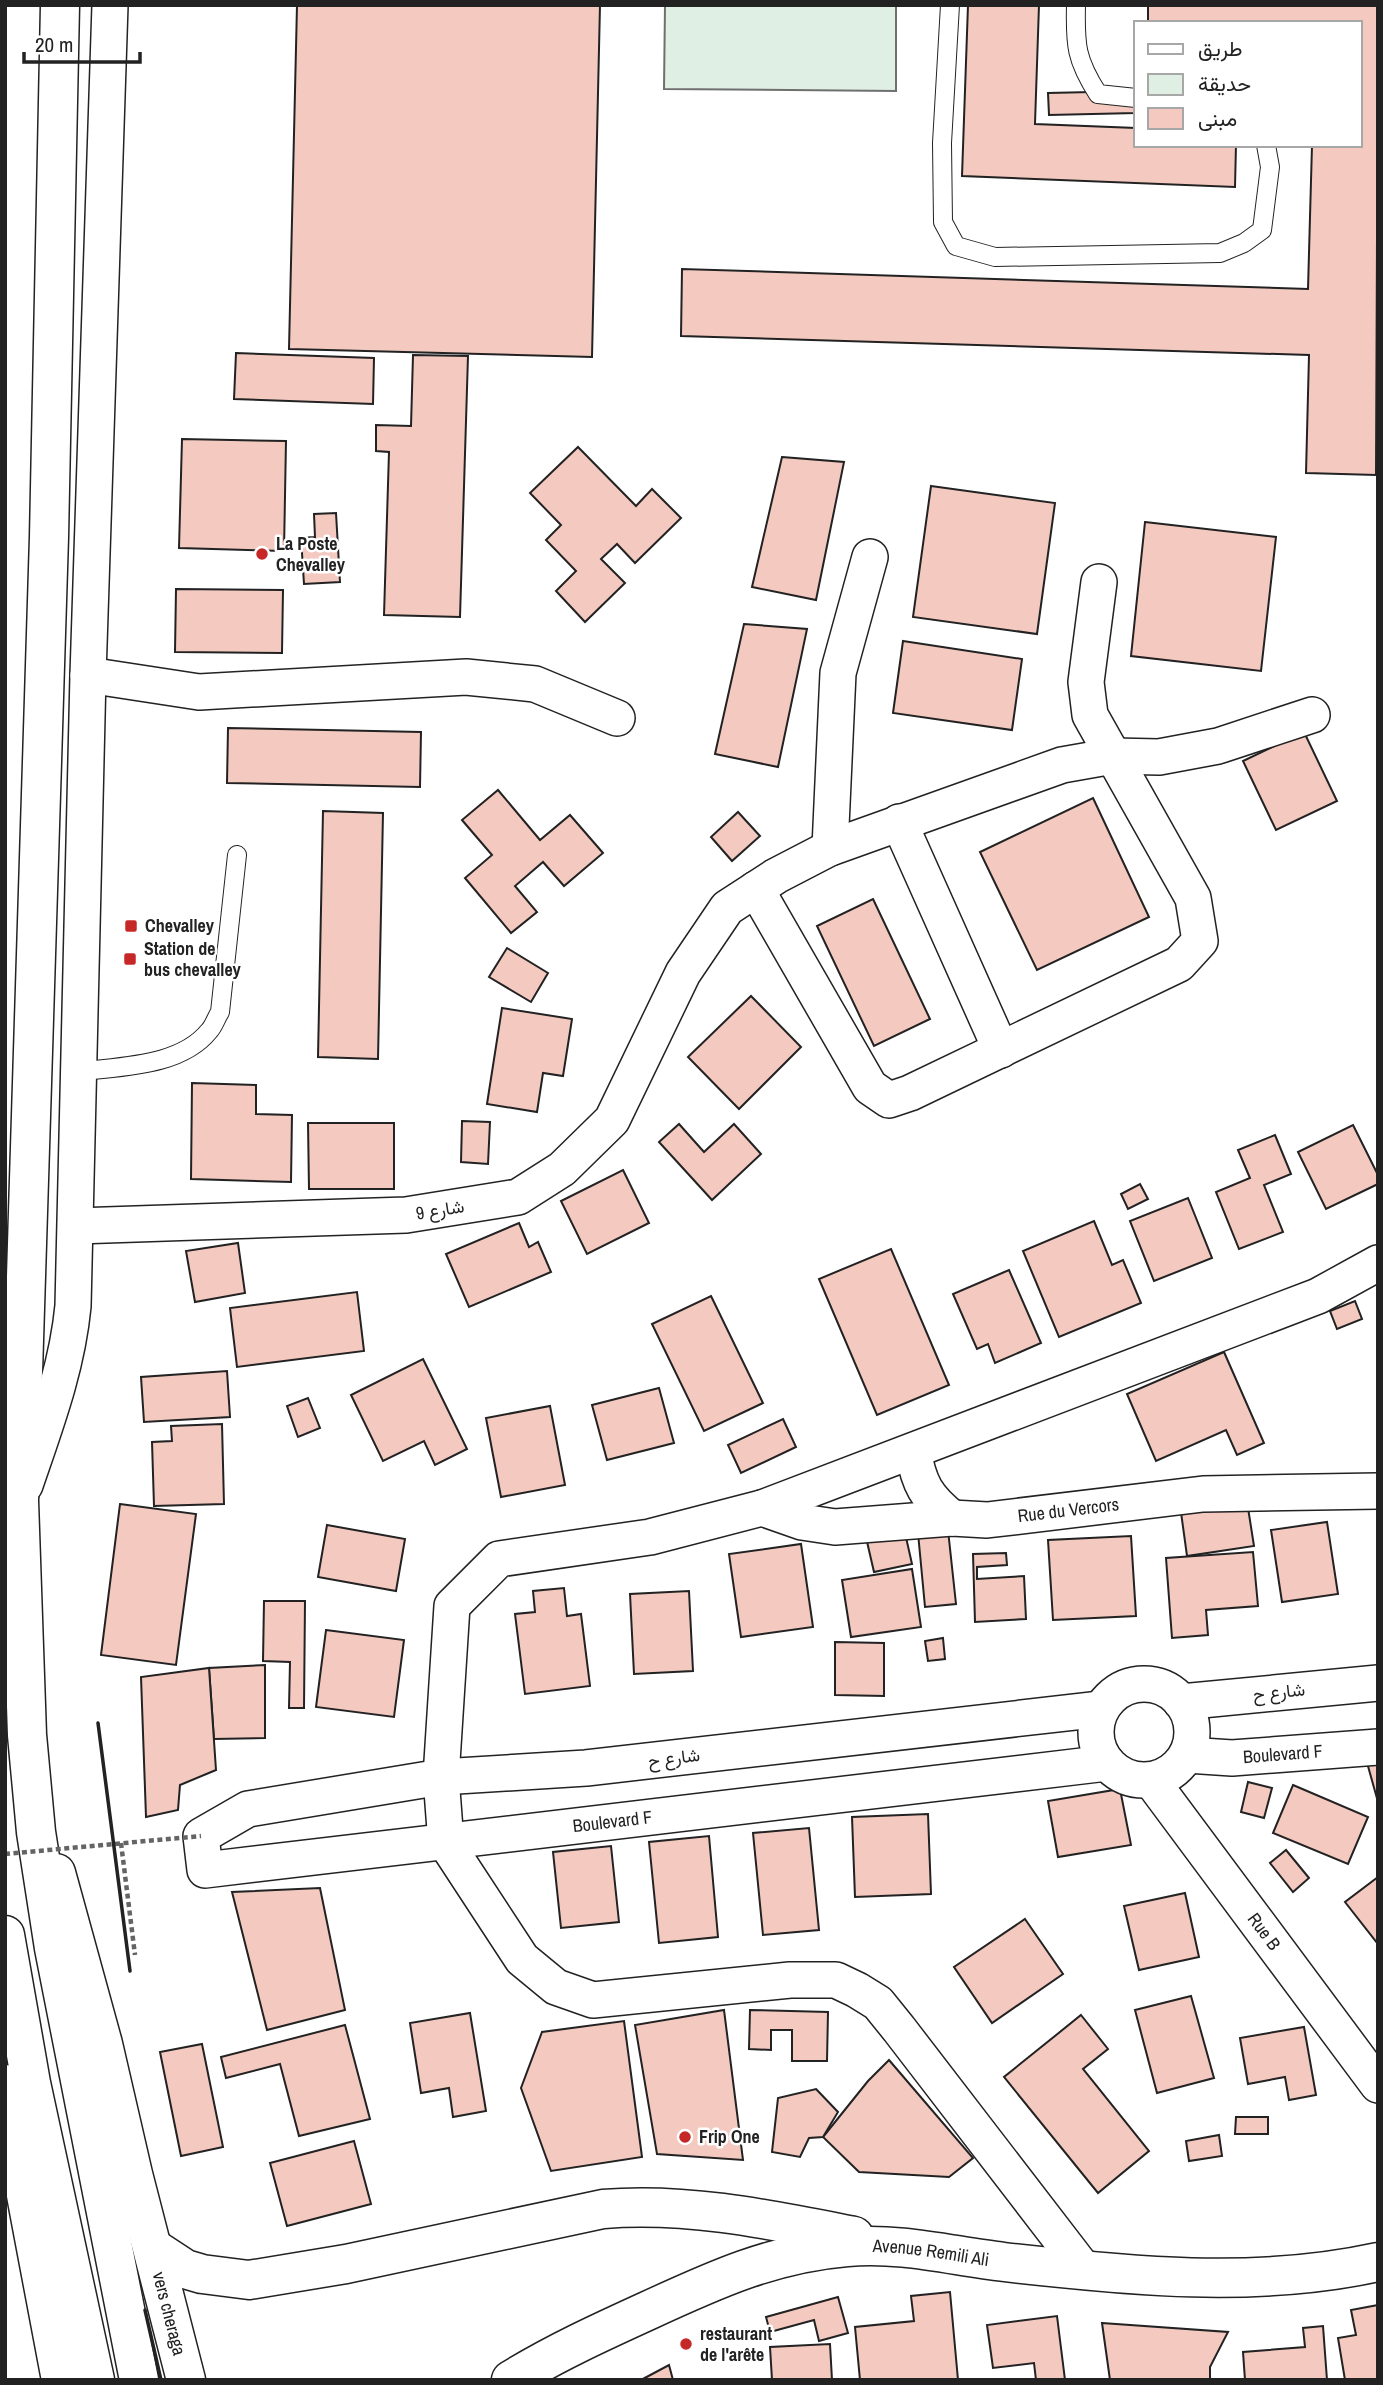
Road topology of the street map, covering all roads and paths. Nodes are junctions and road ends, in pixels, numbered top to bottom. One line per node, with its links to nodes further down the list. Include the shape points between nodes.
1 (60, 5): 23 (main road)
2 (110, 5): 9 (street)
3 (950, 5): 6 (lane, via 942,143 943,222 956,246 996,257 1220,253 1262,230 1270,167)
4 (1076, 5): 5 (lane, via 1075,41 1083,70 1098,94)
5 (1134, 98)
6 (1265, 147)
7 (870, 557): 14 (street, via 838,673)
8 (1099, 582): 12 (street, via 1086,682 1090,715)
9 (88, 676): 11 (street, via 199,692 466,677 535,684); 18 (street)
10 (1312, 715): 12 (street, شارع 9, via 1218,746 1159,757)
11 (617, 719)
12 (1114, 756): 13 (street, شارع 9, via 1062,765); 17 (street, via 1193,898 1200,941 1179,964)
13 (899, 822): 14 (street, شارع 9); 17 (street)
14 (830, 848): 16 (street, شارع 9)
15 (237, 855): 18 (lane, via 220,1012 209,1031 187,1050 156,1060)
16 (756, 889): 17 (street, via 870,1087 889,1100); 19 (street, شارع 9, via 727,908 682,973 612,1120 562,1169 518,1197 406,1215)
17 (1001, 1050)
18 (79, 1072): 19 (street)
19 (76, 1226): 23 (street, via 70,1340)
20 (1378, 1263): 21 (street, via 1318,1296)
21 (913, 1451): 24 (street); 25 (street, via 922,1489)
22 (1378, 1491): 25 (street, Rue du Vercors, via 1203,1494 987,1520)
23 (19, 1501): 31 (main road)
24 (762, 1508): 25 (street, Rue du Vercors, via 835,1527); 33 (street, via 650,1537 499,1559 452,1606)
25 (952, 1518)
26 (1378, 1683): 27 (street, شارع ح)
27 (1181, 1702): 28 (street, via 1162,1688 1140,1684 1117,1691); 30 (street, via 1192,1723)
28 (1101, 1709): 32 (street, via 1097,1741); 33 (street, شارع ح, via 586,1768)
29 (1378, 1746): 30 (street, Boulevard F, via 1232,1758)
30 (1187, 1755): 34 (street, via 1165,1776)
31 (30, 1762): 44 (main road, vers cheraga); 50 (main road, via 54,1948)
32 (1107, 1763): 34 (street, via 1135,1779); 37 (street, Boulevard F)
33 (441, 1777): 35 (street, شارع ح, via 248,1809); 37 (street)
34 (1151, 1780): 42 (street, Rue B)
35 (201, 1836): 36 (path, bridge); 37 (street, Boulevard F, via 205,1870)
36 (121, 1843): 38 (path, bridge); 40 (path)
37 (446, 1843): 46 (street, via 522,1959 556,1987 593,2000 790,1980 836,1980 878,2003)
38 (5, 1854)
39 (5, 1935): 49 (main road)
40 (135, 1955)
41 (5, 2084): 48 (main road)
42 (1378, 2085)
43 (907, 2247): 44 (main road, via 747,2217 639,2206 603,2209 249,2280 185,2269); 46 (main road, Avenue Remili Ali); 47 (main road, Avenue Remili Ali, via 846,2247 769,2260)
44 (153, 2248): 51 (main road, vers cheraga)
45 (1378, 2262): 46 (main road, Avenue Remili Ali, via 1278,2277)
46 (1084, 2271)
47 (628, 2319): 52 (main road, Avenue Remili Ali); 53 (main road)
48 (61, 2380)
49 (95, 2380)
50 (139, 2380)
51 (186, 2380)
52 (511, 2380)
53 (555, 2380)

